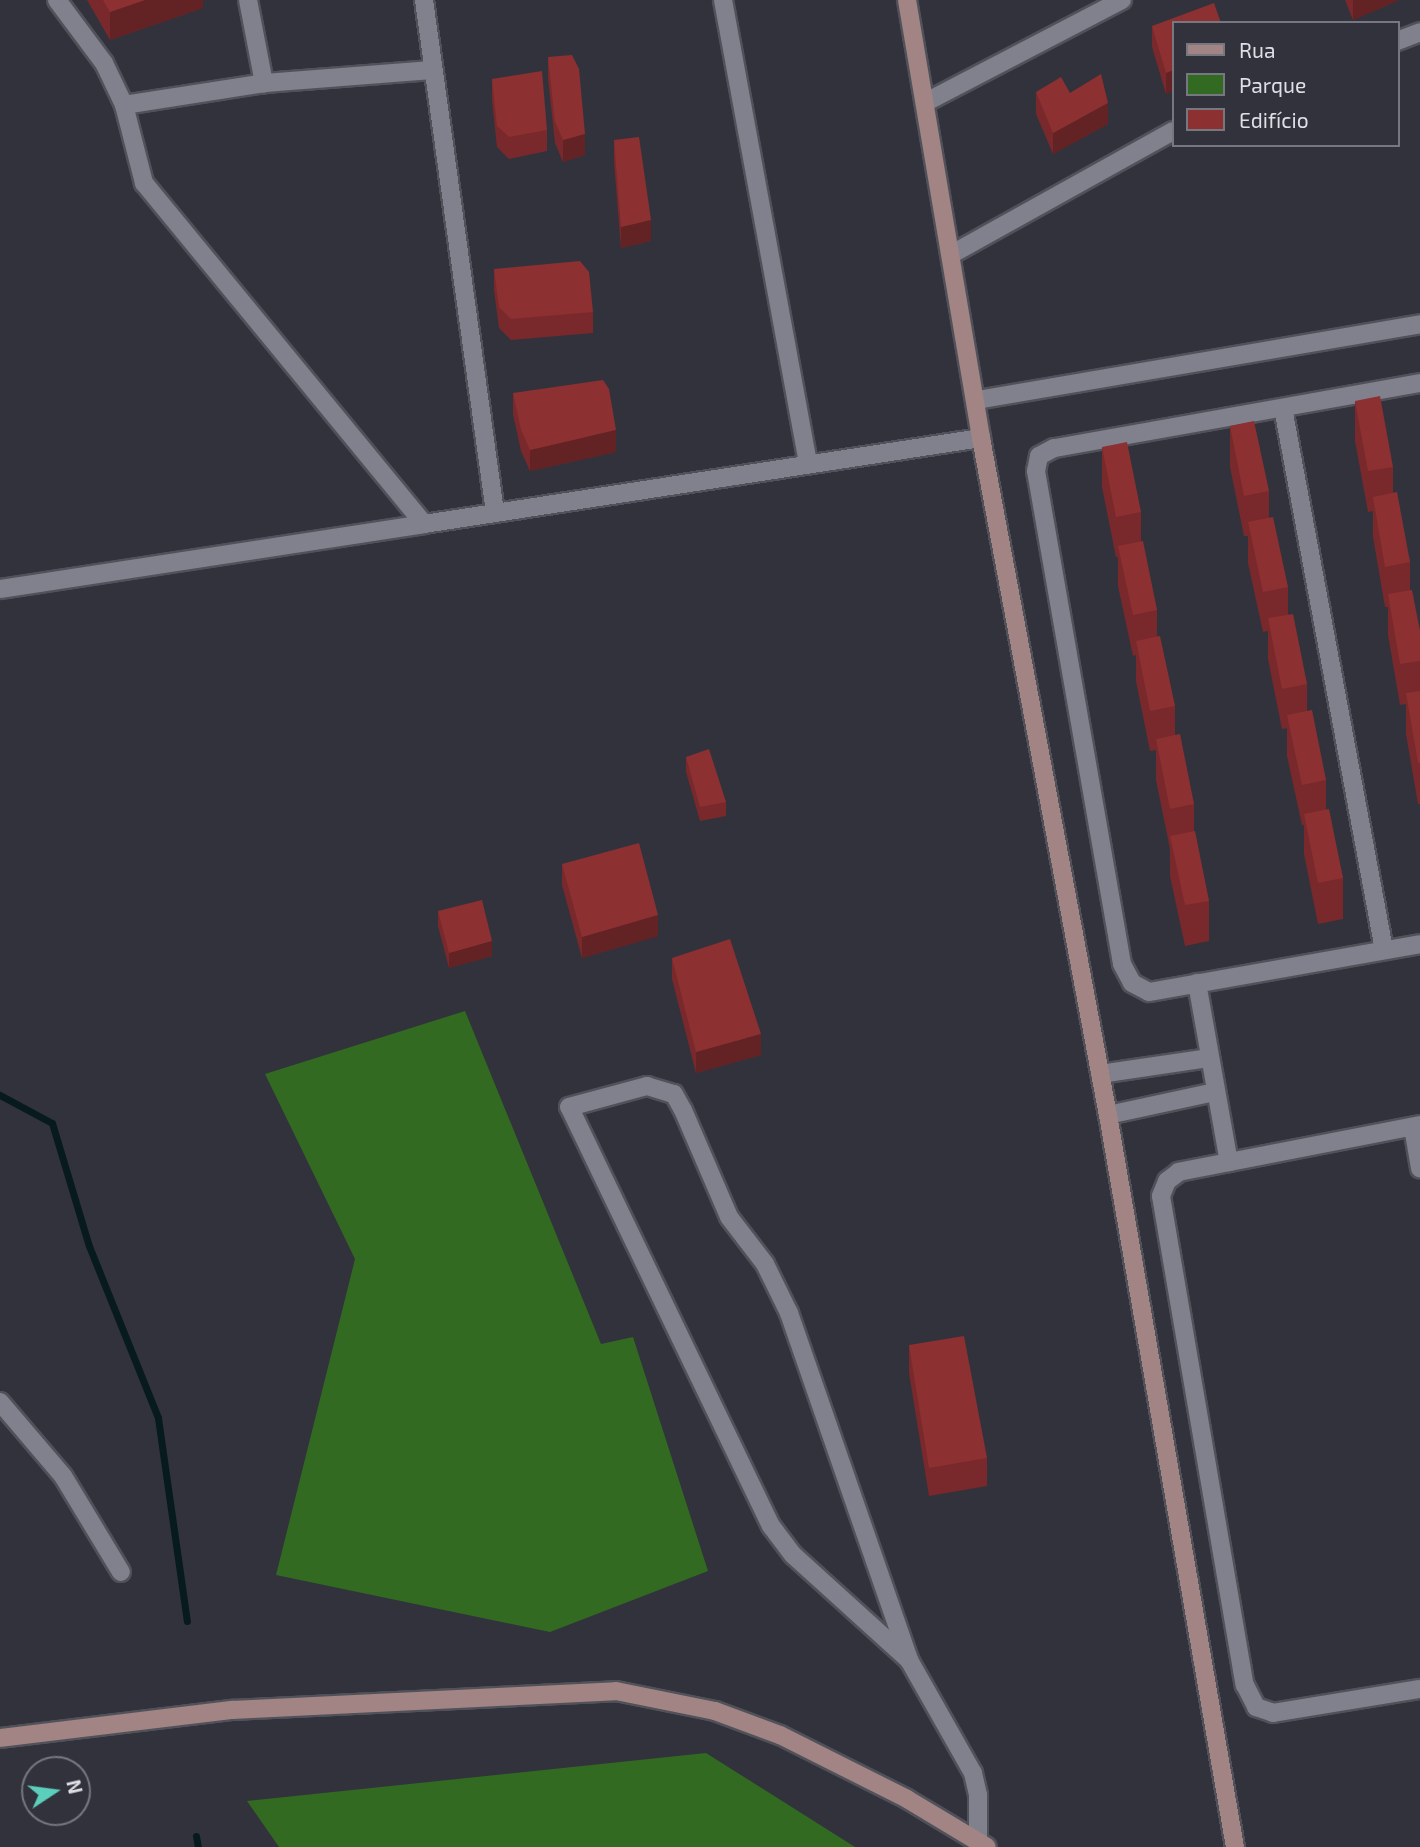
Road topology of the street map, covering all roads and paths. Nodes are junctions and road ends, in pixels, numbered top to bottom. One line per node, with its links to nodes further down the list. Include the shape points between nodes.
1 (57, 0): 12 (street, via 92,41)
2 (248, 0): 10 (street)
3 (424, 0): 9 (street)
4 (723, 0): 20 (street)
5 (907, 0): 11 (street)
6 (1122, 0): 11 (street)
7 (1420, 32): 8 (street)
8 (1399, 40)
9 (433, 70): 10 (street); 21 (street)
10 (264, 83): 12 (street)
11 (926, 102): 14 (street)
12 (124, 105): 22 (street, via 144,183)
13 (1172, 132): 14 (street)
14 (952, 254): 17 (street)
15 (1420, 324): 17 (street)
16 (1420, 383): 18 (street)
17 (977, 400): 19 (street)
18 (1283, 408): 25 (street); 26 (street, via 1054,448 1039,456 1036,471 1122,964 1132,983 1149,992)
19 (981, 438): 20 (street); 28 (street)
20 (808, 464): 21 (street)
21 (495, 512): 22 (street)
22 (424, 524): 23 (street)
23 (0, 589)
24 (1420, 944): 25 (street)
25 (1384, 950): 26 (street)
26 (1197, 983): 27 (street)
27 (1208, 1058): 28 (street); 29 (street)
28 (1100, 1074): 30 (street)
29 (1214, 1092): 30 (street); 32 (street)
30 (1108, 1115): 40 (street)
31 (1416, 1126): 32 (street); 33 (street)
32 (1229, 1162): 37 (street, via 1179,1172 1167,1181 1161,1196 1245,1685 1256,1707 1273,1713)
33 (1420, 1168)
34 (0, 1402): 35 (street, via 63,1476)
35 (121, 1572)
36 (909, 1660): 36 (street, via 789,1313 765,1264 729,1217 674,1094 647,1086 569,1107 771,1526 793,1555); 39 (street, via 973,1773)
37 (1420, 1689)
38 (0, 1738): 39 (street, via 232,1710 616,1691 715,1711 780,1735 871,1780)
39 (982, 1844)
40 (1235, 1847)

